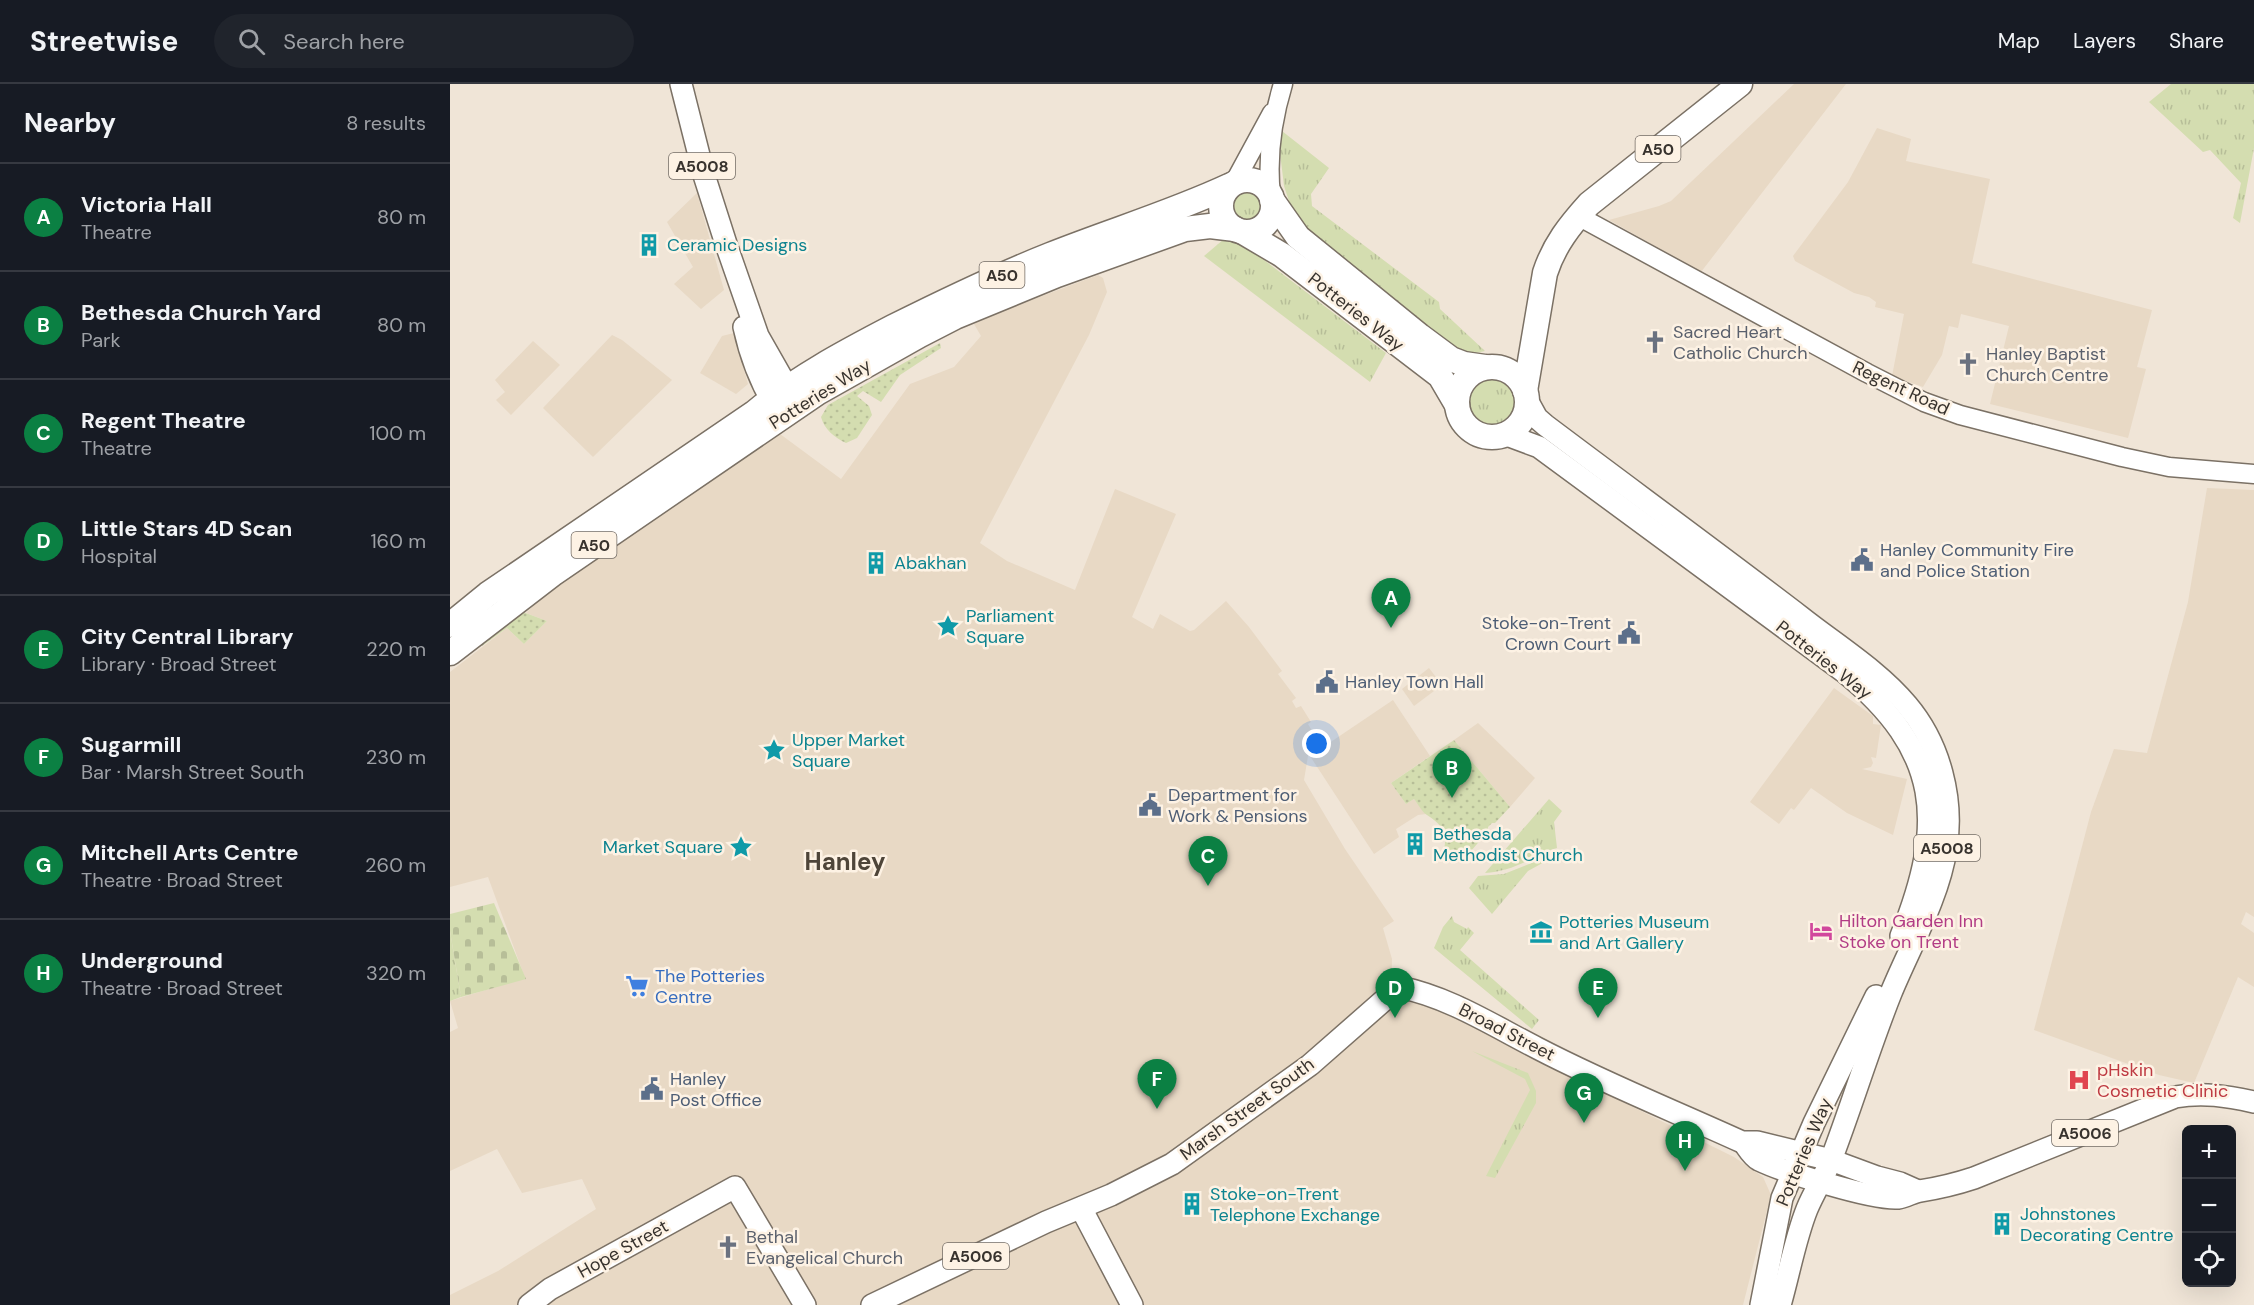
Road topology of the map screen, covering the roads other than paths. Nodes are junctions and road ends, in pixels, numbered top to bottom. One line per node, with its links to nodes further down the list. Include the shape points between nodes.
1 (681, 84): 12 (main road, A5008, via 727,247 749,350)
2 (1283, 84): 4 (street)
3 (1740, 84): 7 (highway, A50)
4 (1275, 108): 5 (street); 6 (street, via 1269,175)
5 (1232, 185): 6 (highway, via 1246,179 1257,181); 8 (highway, via 1223,194 1221,210 1228,224); 12 (highway, Potteries Way / A50, via 978,285 861,344)
6 (1272, 198): 8 (highway, via 1273,209 1262,227); 10 (highway, Potteries Way, via 1298,237 1420,336 1451,359)
7 (1578, 216): 9 (highway, A50, via 1550,258); 15 (street, Regent Road, via 1924,402 2122,457 2169,467)
8 (1239, 230): 12 (highway, Potteries Way / A50, via 1210,226 1185,229 1057,274 955,317 822,390); 13 (highway, Potteries Way / A50, via 1282,255 1440,376)
9 (1536, 323): 10 (highway, A50, via 1521,345); 11 (highway, A50)
10 (1488, 367): 11 (highway, via 1510,373 1519,380); 13 (highway, via 1464,380)
11 (1525, 394): 14 (highway, via 1523,417); 22 (main road, Potteries Way / A5008, via 1545,425 1887,683 1924,728 1937,757 1948,804 1943,867 1880,1021)
12 (785, 403): 16 (highway, Potteries Way / A50, via 754,413 522,570); 17 (highway, Potteries Way / A50)
13 (1457, 405): 14 (highway, via 1463,422 1475,433 1489,437)
14 (1504, 435): 21 (main road, Potteries Way / A5008, via 1539,447 1844,671 1887,712 1915,753 1924,779 1929,822 1920,878 1881,985)
15 (2254, 474)
16 (450, 625)
17 (450, 653)
18 (1399, 987): 20 (main road, Broad Street / A5006, via 1422,991 1458,1007 1611,1084); 26 (main road, Marsh Street South / A5006, via 1310,1065 1184,1155)
19 (2254, 1102): 25 (main road, Broad Street / A5006, via 2211,1094 2175,1097 1974,1178)
20 (1744, 1143): 21 (main road, Broad Street / A5006); 23 (main road, Broad Street / A5006, via 1759,1160)
21 (1802, 1152): 22 (main road, Broad Street / A5006); 23 (main road, Potteries Way / A5008)
22 (1831, 1160): 24 (main road, A5008); 25 (main road, Broad Street / A5006)
23 (1794, 1173): 24 (main road, Broad Street / A5006); 31 (main road, Potteries Way / A5008, via 1780,1208)
24 (1821, 1182): 25 (main road, Broad Street / A5006, via 1886,1197 1898,1198); 32 (main road, Potteries Way / A5008, via 1806,1211)
25 (1918, 1191)
26 (1081, 1208): 29 (main road, A5006); 30 (main road)
27 (801, 1301): 28 (main road, Hope Street, via 735,1187 550,1289)
28 (529, 1305)
29 (872, 1305)
30 (1132, 1305)
31 (1761, 1305)
32 (1780, 1305)

